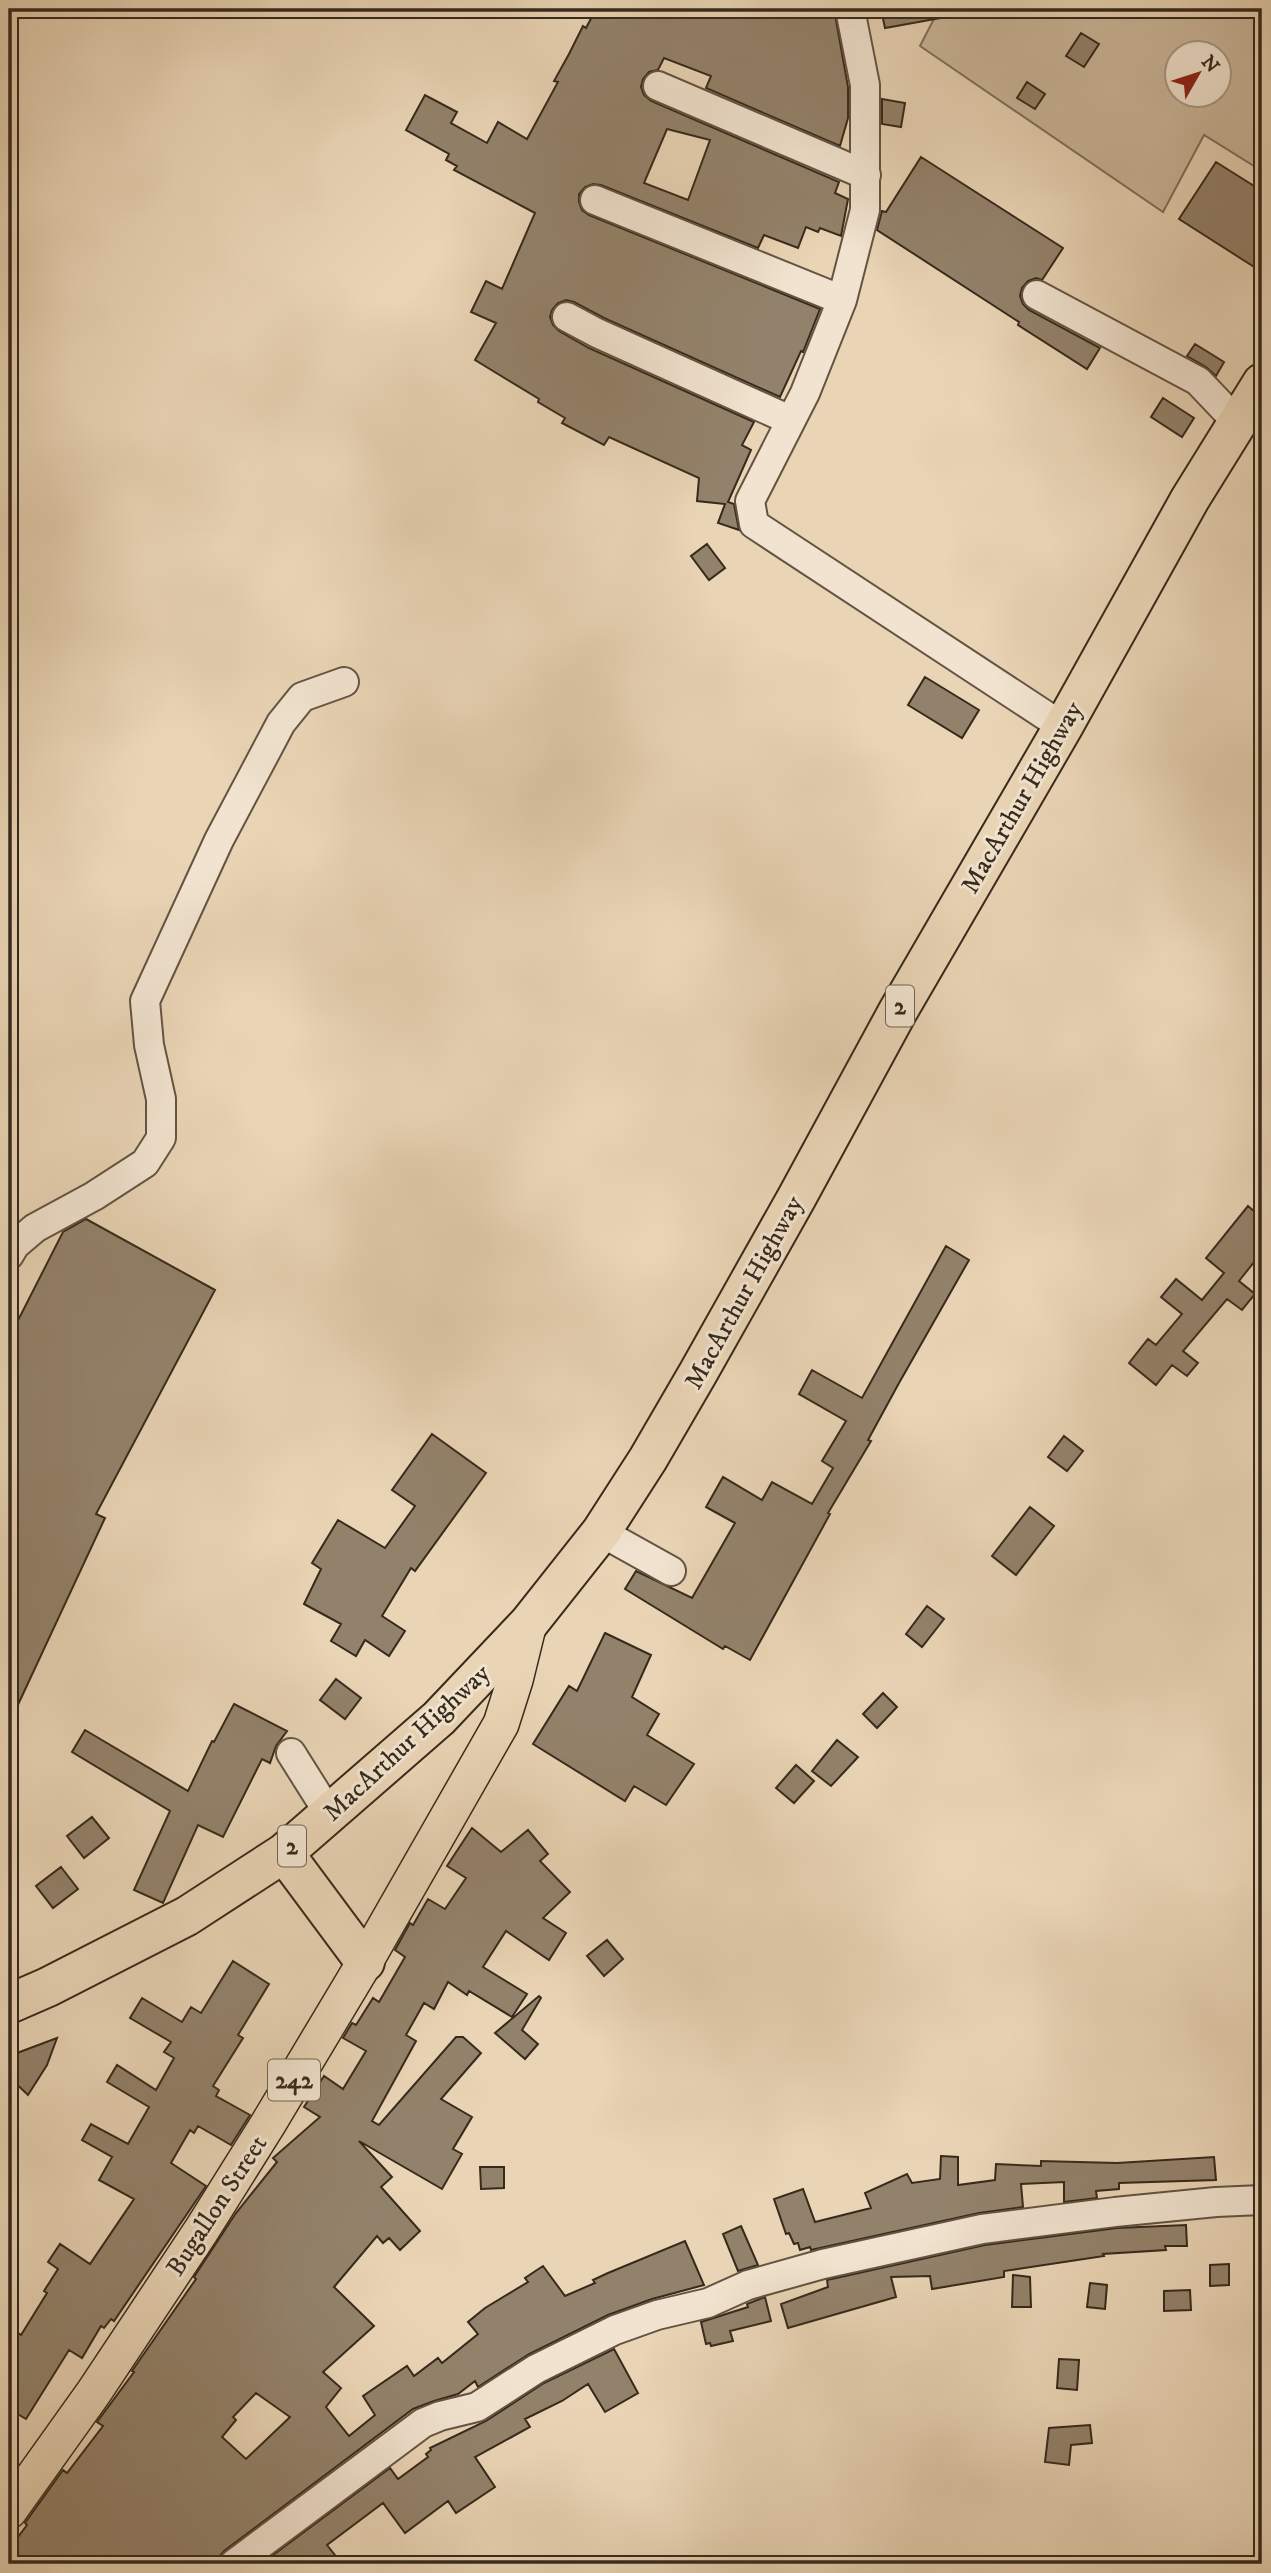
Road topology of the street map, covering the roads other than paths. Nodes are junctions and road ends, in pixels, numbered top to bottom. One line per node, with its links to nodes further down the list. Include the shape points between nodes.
1 (850, 9): 3 (street, via 865,85)
2 (658, 86): 3 (street)
3 (866, 175): 6 (street, via 865,210)
4 (595, 200): 6 (street)
5 (1037, 295): 10 (street, via 1198,381)
6 (842, 300): 9 (street)
7 (567, 317): 9 (street)
8 (1262, 383): 10 (highway, MacArthur Highway / 2)
9 (790, 420): 12 (street, via 750,501 754,524)
10 (1237, 422): 12 (highway, MacArthur Highway / 2)
11 (344, 682): 13 (street, via 302,697 281,723 219,840 145,1001 161,1099 161,1138 145,1163 35,1228)
12 (1063, 727): 14 (highway, MacArthur Highway / 2, via 898,1011 698,1373)
13 (9, 1255)
14 (601, 1532): 15 (street); 16 (highway, MacArthur Highway / 2)
15 (671, 1571)
16 (529, 1623): 18 (highway, MacArthur Highway / 2, via 439,1718); 20 (main road, Bugallon Street / 242, via 501,1724)
17 (291, 1753): 18 (street)
18 (330, 1815): 19 (highway, MacArthur Highway / 2)
19 (284, 1853): 20 (highway); 21 (highway, MacArthur Highway / 2, via 187,1916)
20 (365, 1962): 23 (main road, Bugallon Street / 242, via 213,2212)
21 (9, 2004)
22 (1262, 2200): 24 (street, via 982,2229 823,2264 748,2285 708,2303 657,2315 536,2369 477,2407 423,2423)
23 (9, 2511)
24 (234, 2564)

